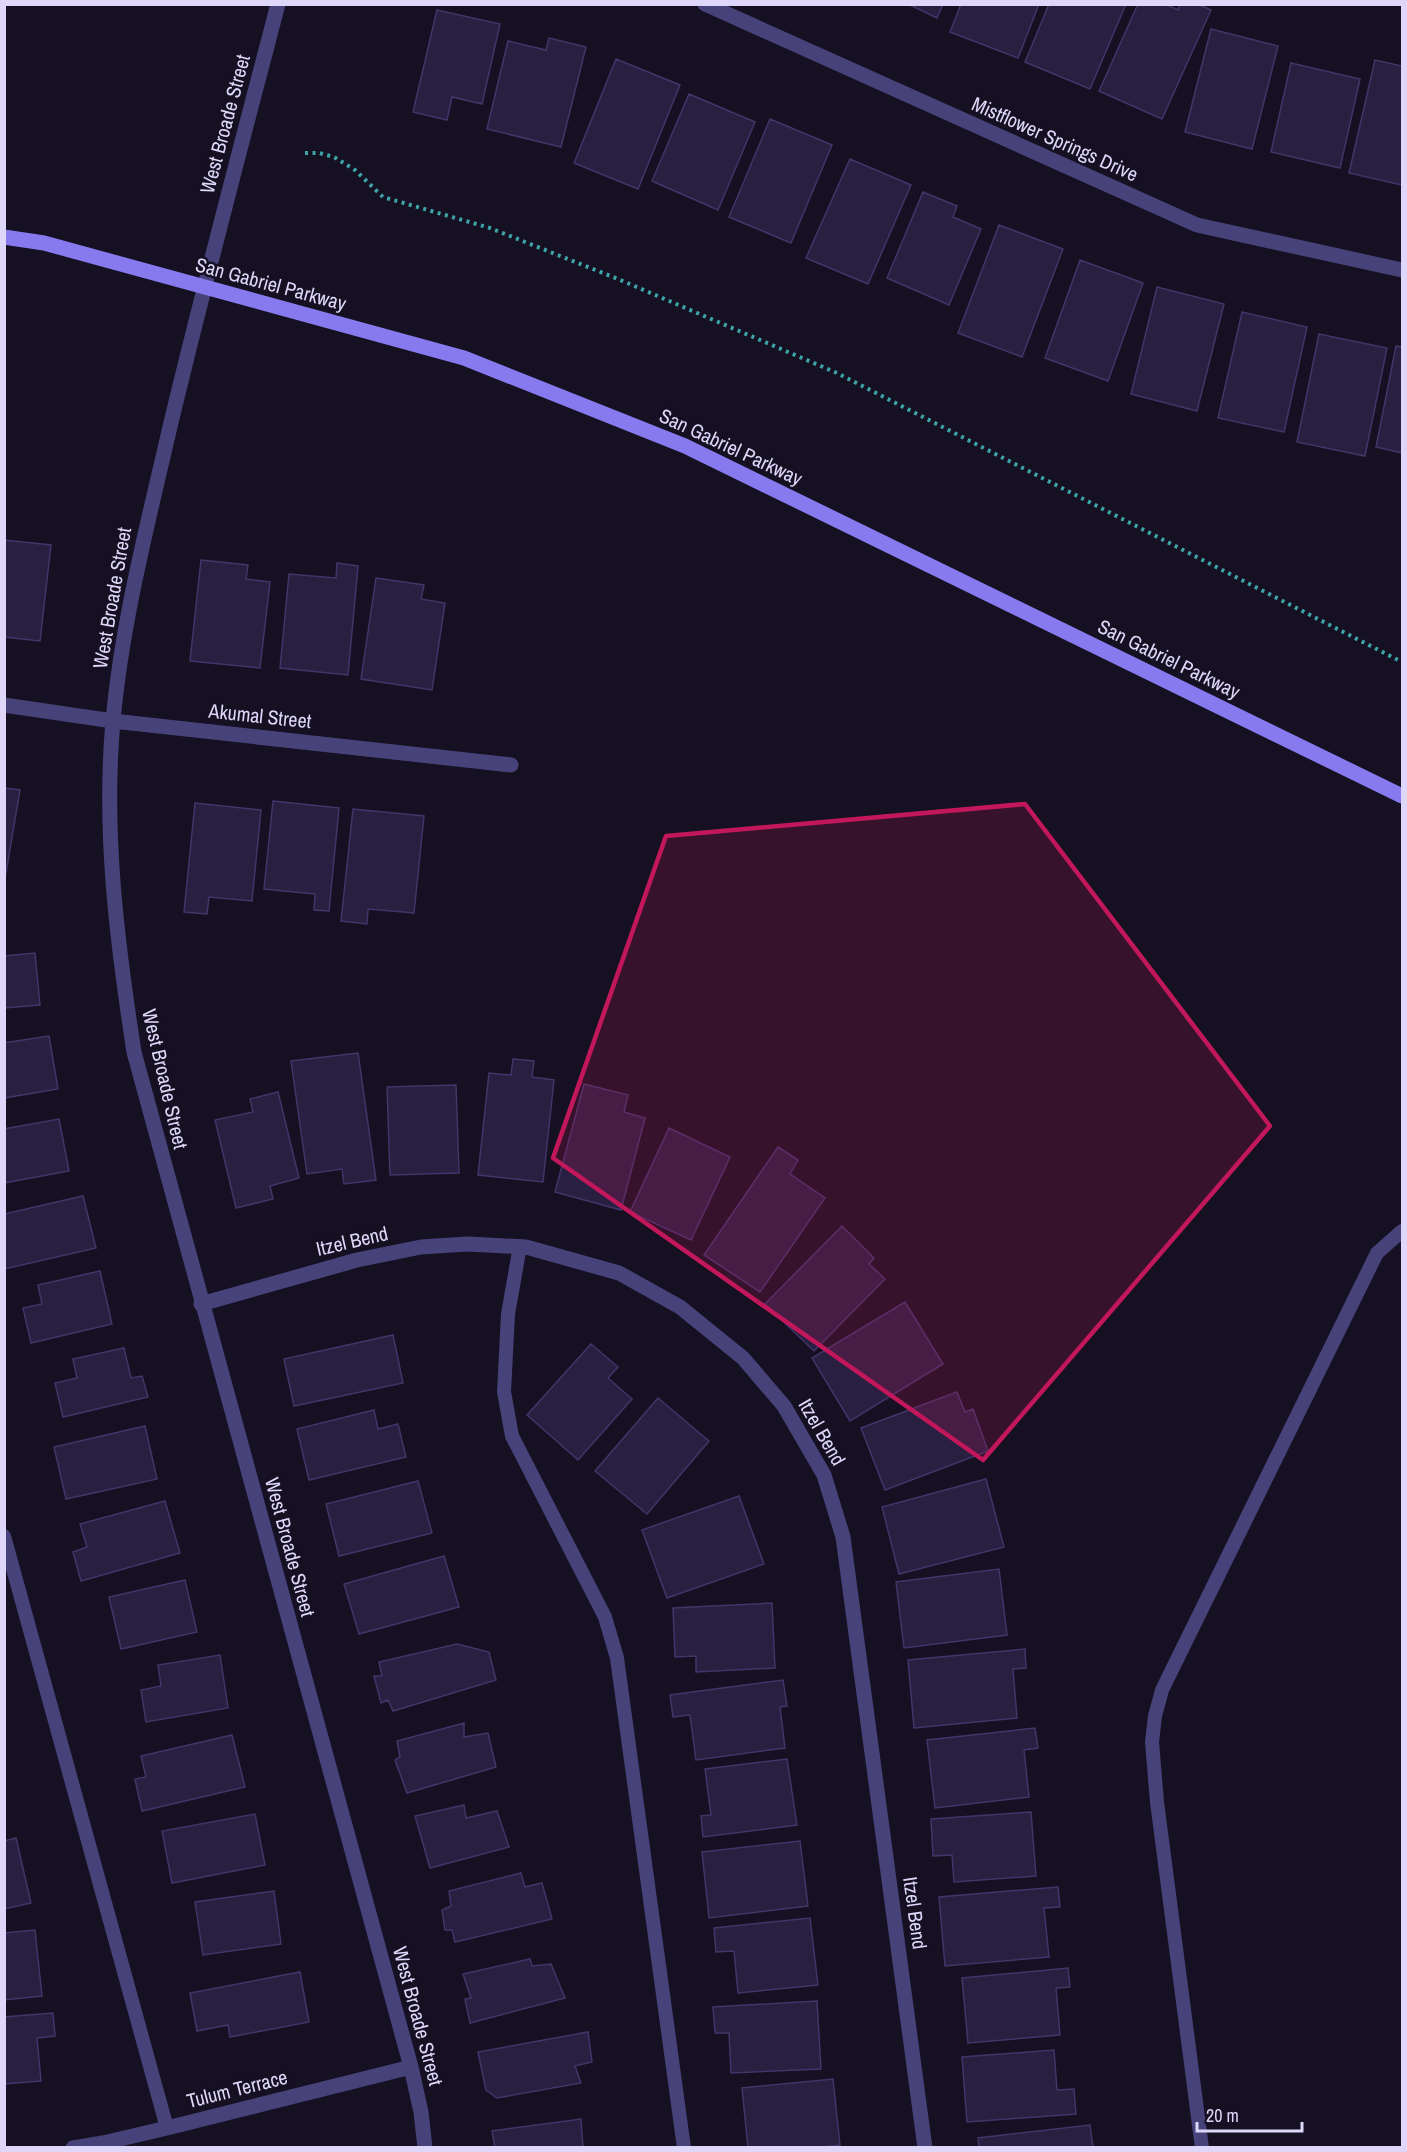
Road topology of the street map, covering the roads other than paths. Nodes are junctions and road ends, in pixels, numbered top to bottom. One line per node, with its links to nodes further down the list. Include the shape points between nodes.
1 (278, 4): 5 (street, West Broade Street)
2 (705, 4): 4 (street, Mistflower Springs Drive, via 1197,225)
3 (4, 237): 5 (street, San Gabriel Parkway, via 44,243)
4 (1402, 270)
5 (203, 288): 7 (street, West Broade Street, via 136,571); 9 (street, San Gabriel Parkway, via 464,358 685,446)
6 (4, 705): 7 (street, Akumal Street)
7 (113, 720): 8 (street, Akumal Street); 12 (street, West Broade Street, via 112,879 122,975 134,1052)
8 (511, 765)
9 (1402, 796)
10 (1402, 1230): 20 (lane, via 1377,1253 1162,1690 1155,1716 1152,1742 1156,1802)
11 (520, 1246): 12 (street, Itzel Bend, via 421,1247 357,1260); 18 (lane, via 508,1314 504,1392 512,1436 605,1617 616,1658); 19 (street, Itzel Bend, via 618,1273 680,1307 742,1358 784,1406 824,1475 843,1537)
12 (201, 1304): 14 (street, West Broade Street)
13 (4, 1536): 15 (lane)
14 (411, 2067): 15 (street, Tulum Terrace); 17 (street, West Broade Street)
15 (167, 2128): 16 (street, Tulum Terrace)
16 (73, 2148)
17 (426, 2148)
18 (684, 2148)
19 (925, 2148)
20 (1202, 2148)

